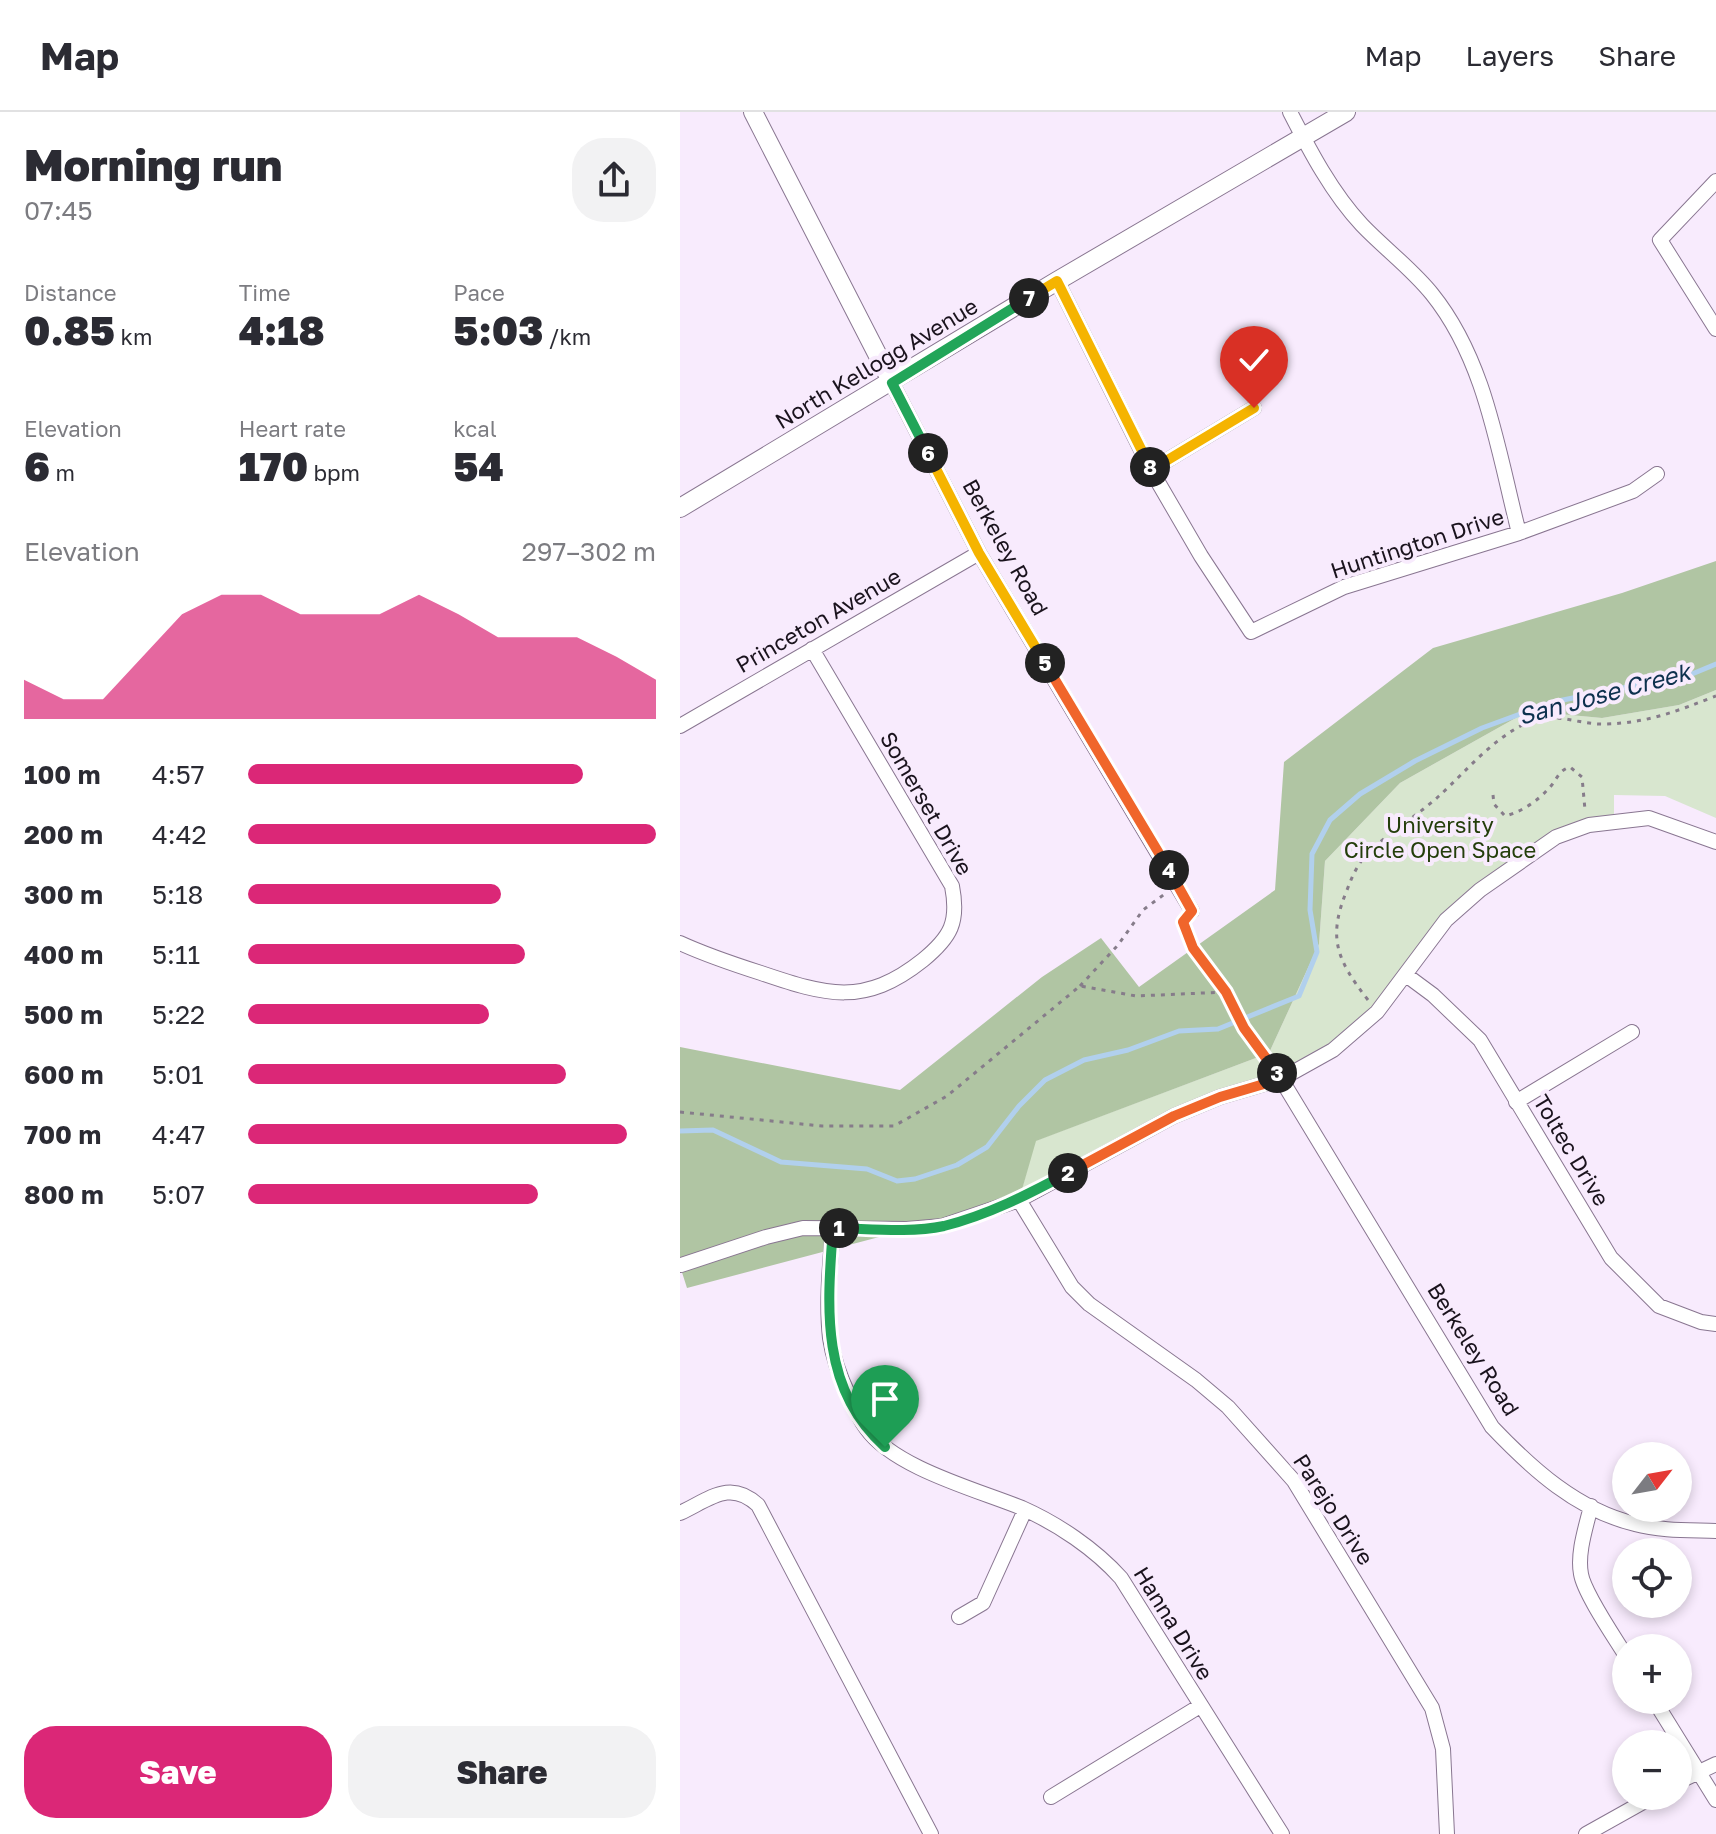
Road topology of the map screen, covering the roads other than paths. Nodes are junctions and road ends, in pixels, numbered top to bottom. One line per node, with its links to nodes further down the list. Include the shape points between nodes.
1 (753, 112): 8 (street, Berkeley Road)
2 (1290, 112): 4 (street)
3 (1346, 112): 4 (street, North Kellogg Avenue)
4 (1304, 137): 6 (street, North Kellogg Avenue); 13 (street, via 1360,223 1432,294 1461,339 1483,390)
5 (1716, 181): 7 (street, via 1660,240)
6 (1057, 281): 8 (street, North Kellogg Avenue); 10 (street, Huntington Drive)
7 (1716, 329)
8 (892, 383): 12 (street, North Kellogg Avenue); 14 (street, Berkeley Road)
9 (1254, 408): 10 (street)
10 (1151, 470): 13 (street, Huntington Drive, via 1251,632 1344,587)
11 (1657, 474): 13 (street, Huntington Drive, via 1633,491)
12 (680, 508)
13 (1519, 533)
14 (979, 553): 15 (street, Princeton Avenue); 18 (street, Berkeley Road)
15 (812, 649): 16 (street, Princeton Avenue); 19 (street, Somerset Drive, via 952,886 954,923 941,945 912,968 875,988 842,994 814,991)
16 (680, 726)
17 (1716, 842): 20 (street, via 1649,818 1589,825 1556,837 1446,920)
18 (1192, 911)
19 (680, 943)
20 (1406, 975): 22 (street, via 1377,1012 1333,1050); 23 (street, Toltec Drive, via 1480,1040)
21 (1632, 1032): 23 (street)
22 (1281, 1079): 24 (street, via 1174,1116); 28 (street, Berkeley Road, via 1492,1427 1527,1464)
23 (1516, 1102): 27 (street, Toltec Drive, via 1611,1258 1659,1306)
24 (1019, 1200): 25 (street, via 942,1226); 44 (street, Parejo Drive, via 1072,1287 1228,1407 1294,1481 1432,1708 1443,1749)
25 (833, 1228): 26 (street, via 766,1237); 29 (street, Hanna Drive, via 830,1339 837,1372 867,1430 926,1471)
26 (681, 1265)
27 (1716, 1324)
28 (1591, 1506): 31 (street, Berkeley Road, via 1635,1524); 33 (street, via 1581,1575)
29 (1025, 1510): 32 (street, via 983,1603); 34 (street, Hanna Drive, via 1087,1547 1121,1578)
30 (680, 1513): 42 (street, via 726,1491 745,1493 758,1505)
31 (1716, 1531)
32 (959, 1617)
33 (1612, 1634)
34 (1200, 1706): 39 (street); 43 (street, Hanna Drive)
35 (1663, 1714): 37 (street)
36 (1716, 1764): 37 (street)
37 (1698, 1770): 38 (street); 40 (street)
38 (1692, 1774)
39 (1051, 1797)
40 (1716, 1800)
41 (1629, 1810): 45 (street)
42 (931, 1834)
43 (1282, 1834)
44 (1447, 1834)
45 (1586, 1834)

